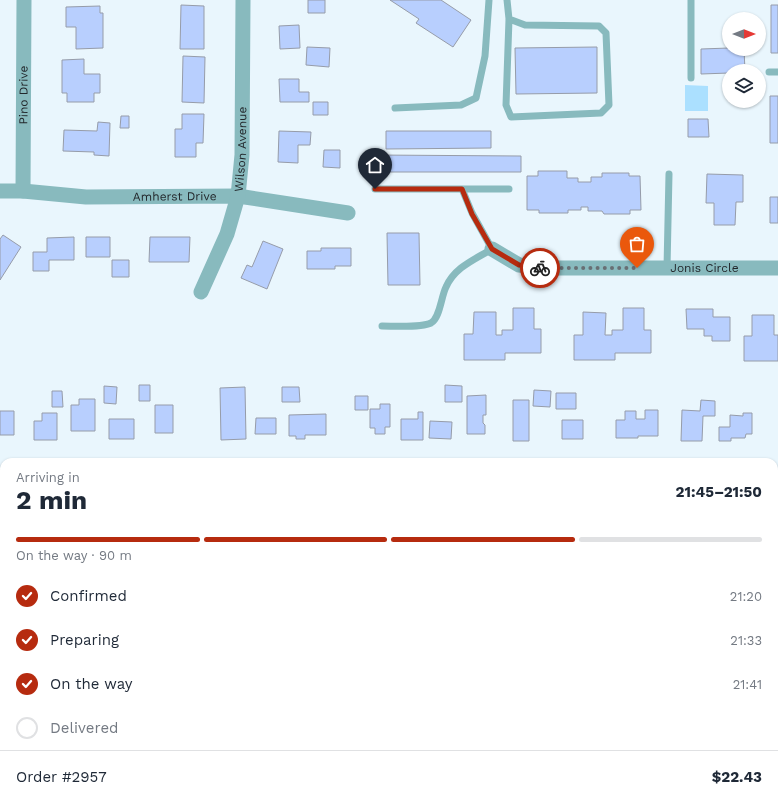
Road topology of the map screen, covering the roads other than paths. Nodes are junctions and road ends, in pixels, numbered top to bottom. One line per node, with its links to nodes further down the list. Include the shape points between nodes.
1 (24, 0): 16 (street, Pino Drive)
2 (243, 0): 17 (street, Wilson Avenue, via 242,155)
3 (490, 0): 10 (lane, via 485,56 476,98 461,105)
4 (507, 0): 6 (lane)
5 (691, 0): 9 (lane)
6 (509, 19): 6 (lane, via 525,25 599,26 606,33 609,105 601,113 511,117 506,105)
7 (769, 72): 8 (lane)
8 (778, 72)
9 (691, 78)
10 (395, 108)
11 (669, 174): 20 (lane)
12 (375, 189): 13 (lane)
13 (462, 189): 14 (lane); 19 (lane, via 472,214)
14 (508, 189)
15 (0, 191): 16 (street, Amherst Drive)
16 (23, 191): 17 (street, Amherst Drive, via 86,197)
17 (238, 196): 18 (street, Amherst Drive); 22 (street, Wilson Avenue, via 227,234)
18 (348, 213)
19 (492, 249): 20 (street, Jonis Circle, via 519,265 546,268); 23 (lane, via 456,271 446,288 433,322 425,325)
20 (667, 268): 21 (street, Jonis Circle)
21 (778, 268)
22 (202, 292)
23 (382, 326)

